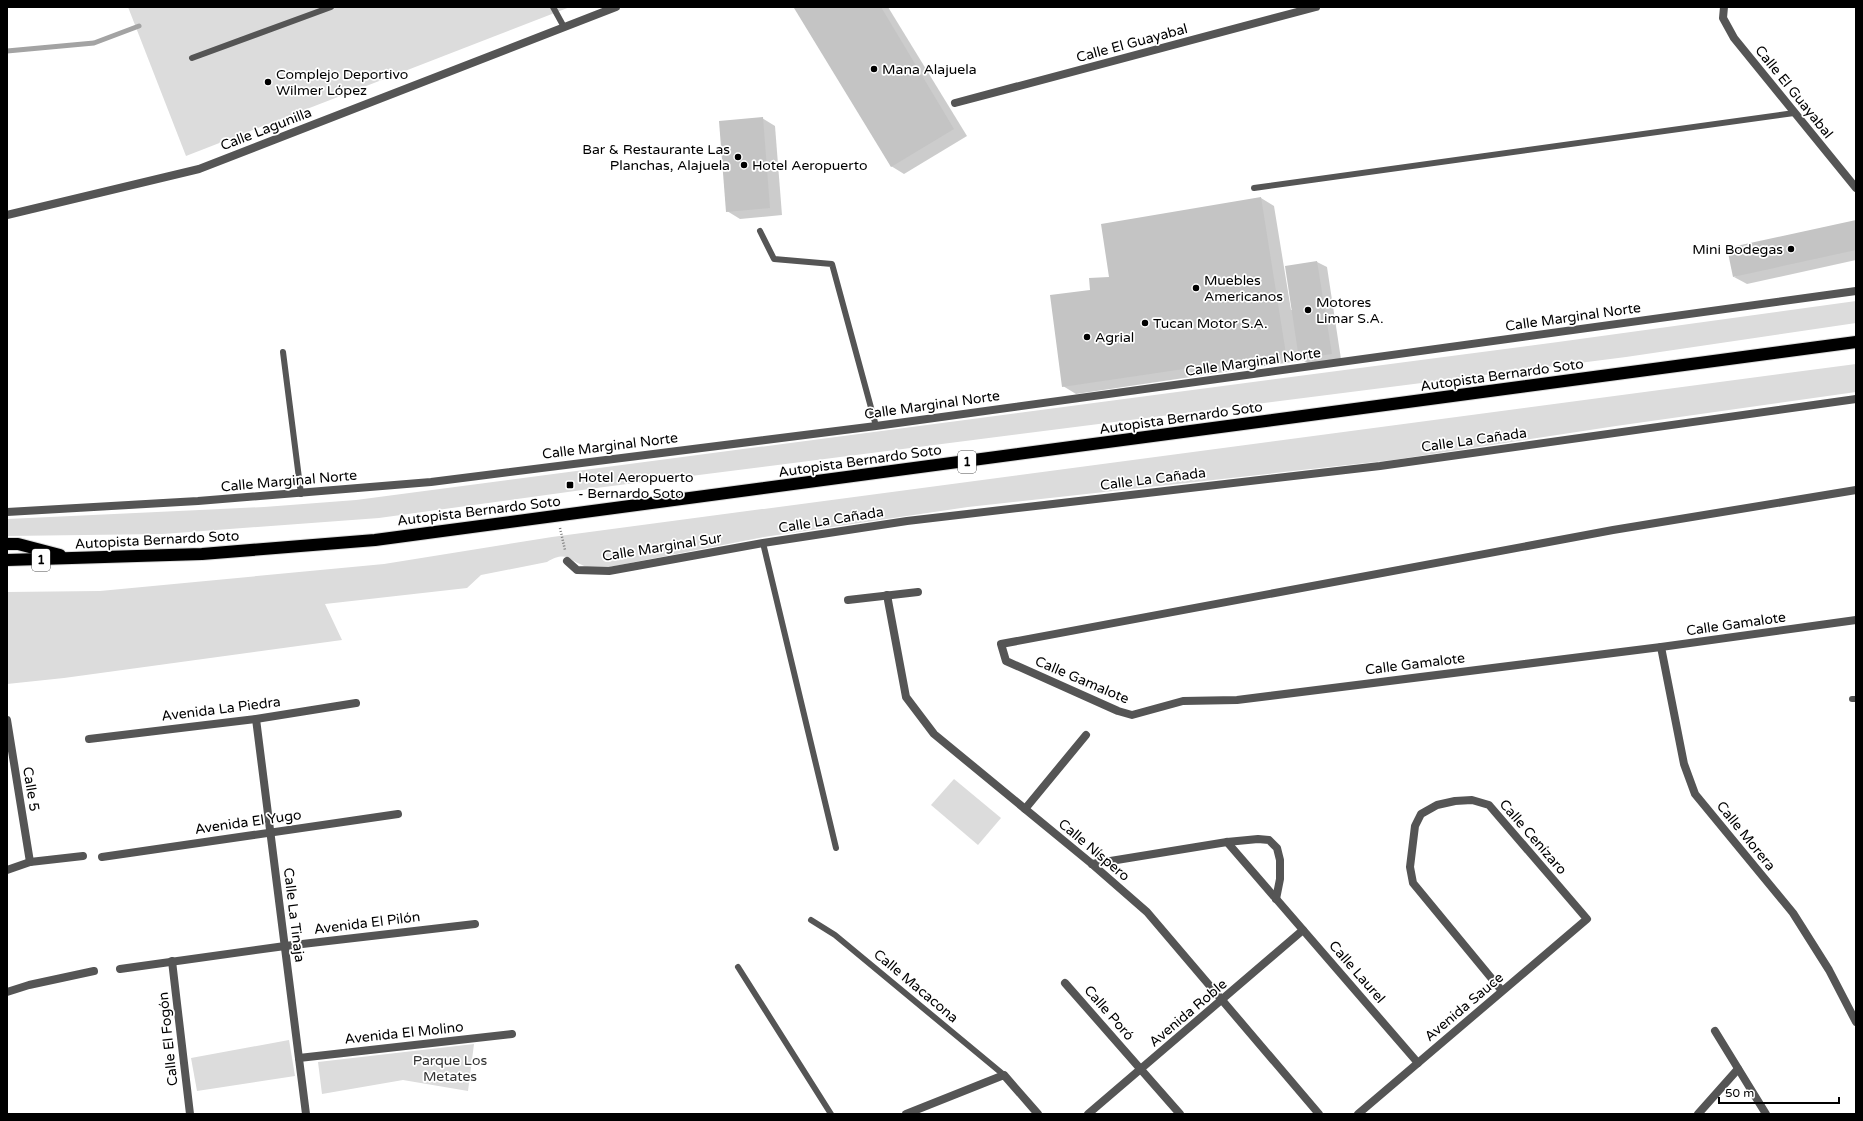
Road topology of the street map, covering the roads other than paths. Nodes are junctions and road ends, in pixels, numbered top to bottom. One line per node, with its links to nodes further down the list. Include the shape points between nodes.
1 (331, 7): 7 (lane)
2 (553, 7): 6 (lane)
3 (616, 7): 6 (street, Calle Lagunilla)
4 (1316, 7): 8 (street, Calle El Guayabal)
5 (1724, 7): 9 (street, Calle El Guayabal, via 1723,18 1734,38)
6 (564, 27): 12 (street, Calle Lagunilla, via 199,169)
7 (192, 58)
8 (955, 103)
9 (1794, 113): 10 (lane); 11 (street, Calle El Guayabal)
10 (1254, 188)
11 (1856, 188)
12 (7, 215)
13 (760, 231): 18 (lane, via 774,259 832,264)
14 (1856, 291): 18 (street, Calle Marginal Norte)
15 (1856, 342): 24 (highway, Autopista Bernardo Soto / 1, via 375,540 202,554)
16 (283, 352): 20 (lane)
17 (1856, 399): 22 (street, Calle La Cañada, via 1380,466 907,521)
18 (876, 426): 20 (street, Calle Marginal Norte, via 431,482)
19 (1856, 490): 31 (street, Calle Gamalote, via 1613,530 1001,644 1006,661 1132,715 1183,700 1237,700)
20 (301, 494): 21 (street, Calle Marginal Norte)
21 (7, 512)
22 (763, 543): 26 (street, Calle Marginal Sur, via 609,572 577,570); 41 (lane, Calle La Cañada)
23 (7, 544): 24 (highway, via 18,544)
24 (75, 559): 25 (highway, Autopista Bernardo Soto / 1)
25 (7, 560)
26 (567, 561)
27 (918, 592): 28 (street)
28 (887, 595): 29 (street); 37 (street, Calle Níspero, via 906,697 934,734)
29 (848, 600)
30 (1856, 620): 31 (street, Calle Gamalote)
31 (1661, 647): 61 (street, Calle Morera, via 1684,764 1695,794 1792,913 1829,970)
32 (356, 704): 33 (street, Avenida La Piedra)
33 (256, 719): 36 (street, Avenida La Piedra); 39 (street, Calle La Tinaja)
34 (7, 720): 44 (street, Calle 5)
35 (1086, 735): 37 (street)
36 (89, 739)
37 (1025, 809): 45 (street, Calle Níspero)
38 (398, 814): 39 (street, Avenida El Yugo)
39 (271, 832): 43 (street, Avenida El Yugo); 52 (street, Calle La Tinaja)
40 (1227, 842): 45 (street); 47 (street, Calle Laurel); 47 (street, via 1269,840 1277,848 1280,879)
41 (836, 848)
42 (83, 856): 44 (street)
43 (102, 857)
44 (30, 862): 46 (street)
45 (1092, 864): 60 (street, Calle Níspero, via 1147,912)
46 (7, 870)
47 (1276, 898): 51 (street, Calle Laurel)
48 (1586, 919): 58 (street, Avenida Sauce); 58 (street, Calle Cenízaro, via 1489,805 1472,800 1455,801 1437,805 1421,814 1414,826 1410,867 1413,883)
49 (811, 920): 68 (lane, Calle Macacona, via 836,935)
50 (475, 924): 52 (street, Avenida El Pilón)
51 (1303, 930): 60 (street, Avenida Roble); 65 (street, Calle Laurel)
52 (285, 946): 53 (street, Avenida El Pilón); 64 (street, Calle La Tinaja)
53 (172, 961): 55 (street, Avenida El Pilón); 69 (street, Calle El Fogón)
54 (738, 967): 71 (lane)
55 (120, 969)
56 (94, 971): 59 (street)
57 (1066, 983): 66 (street, Calle Poró)
58 (1502, 991): 65 (street, Avenida Sauce)
59 (7, 992)
60 (1223, 1000): 66 (street, Avenida Roble); 76 (street, Calle Níspero)
61 (1856, 1022)
62 (1715, 1031): 67 (street)
63 (512, 1034): 64 (street, Avenida El Molino)
64 (299, 1058): 70 (street, Calle La Tinaja)
65 (1418, 1063): 77 (street, Avenida Sauce)
66 (1141, 1069): 74 (street, Avenida Roble); 75 (street, Calle Poró)
67 (1738, 1069): 78 (street); 79 (street)
68 (1004, 1075): 72 (street); 73 (street)
69 (190, 1114)
70 (306, 1114)
71 (831, 1114)
72 (906, 1114)
73 (1038, 1114)
74 (1088, 1114)
75 (1180, 1114)
76 (1319, 1114)
77 (1358, 1114)
78 (1698, 1114)
79 (1766, 1114)

